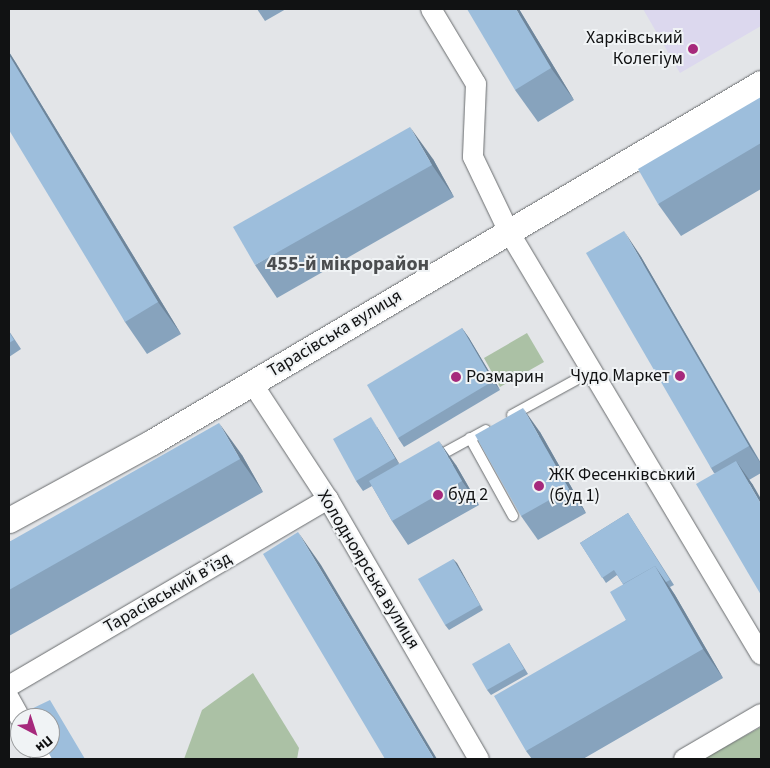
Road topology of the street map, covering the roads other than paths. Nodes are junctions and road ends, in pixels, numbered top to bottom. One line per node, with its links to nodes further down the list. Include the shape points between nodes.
1 (431, 9): 3 (street, via 476,84 473,157)
2 (761, 83): 3 (street, Тарасівська вулиця)
3 (509, 232): 4 (street); 5 (street, Тарасівська вулиця)
4 (592, 371): 6 (lane); 11 (street)
5 (252, 383): 8 (street, Холодноярська вулиця); 10 (street, Тарасівська вулиця)
6 (470, 438): 7 (lane); 9 (lane)
7 (424, 464)
8 (328, 499): 12 (street, Тарасівський в’їзд); 14 (street, Холодноярська вулиця)
9 (513, 516)
10 (9, 520)
11 (761, 655)
12 (9, 686)
13 (761, 714): 15 (street)
14 (479, 759)
15 (684, 759)

